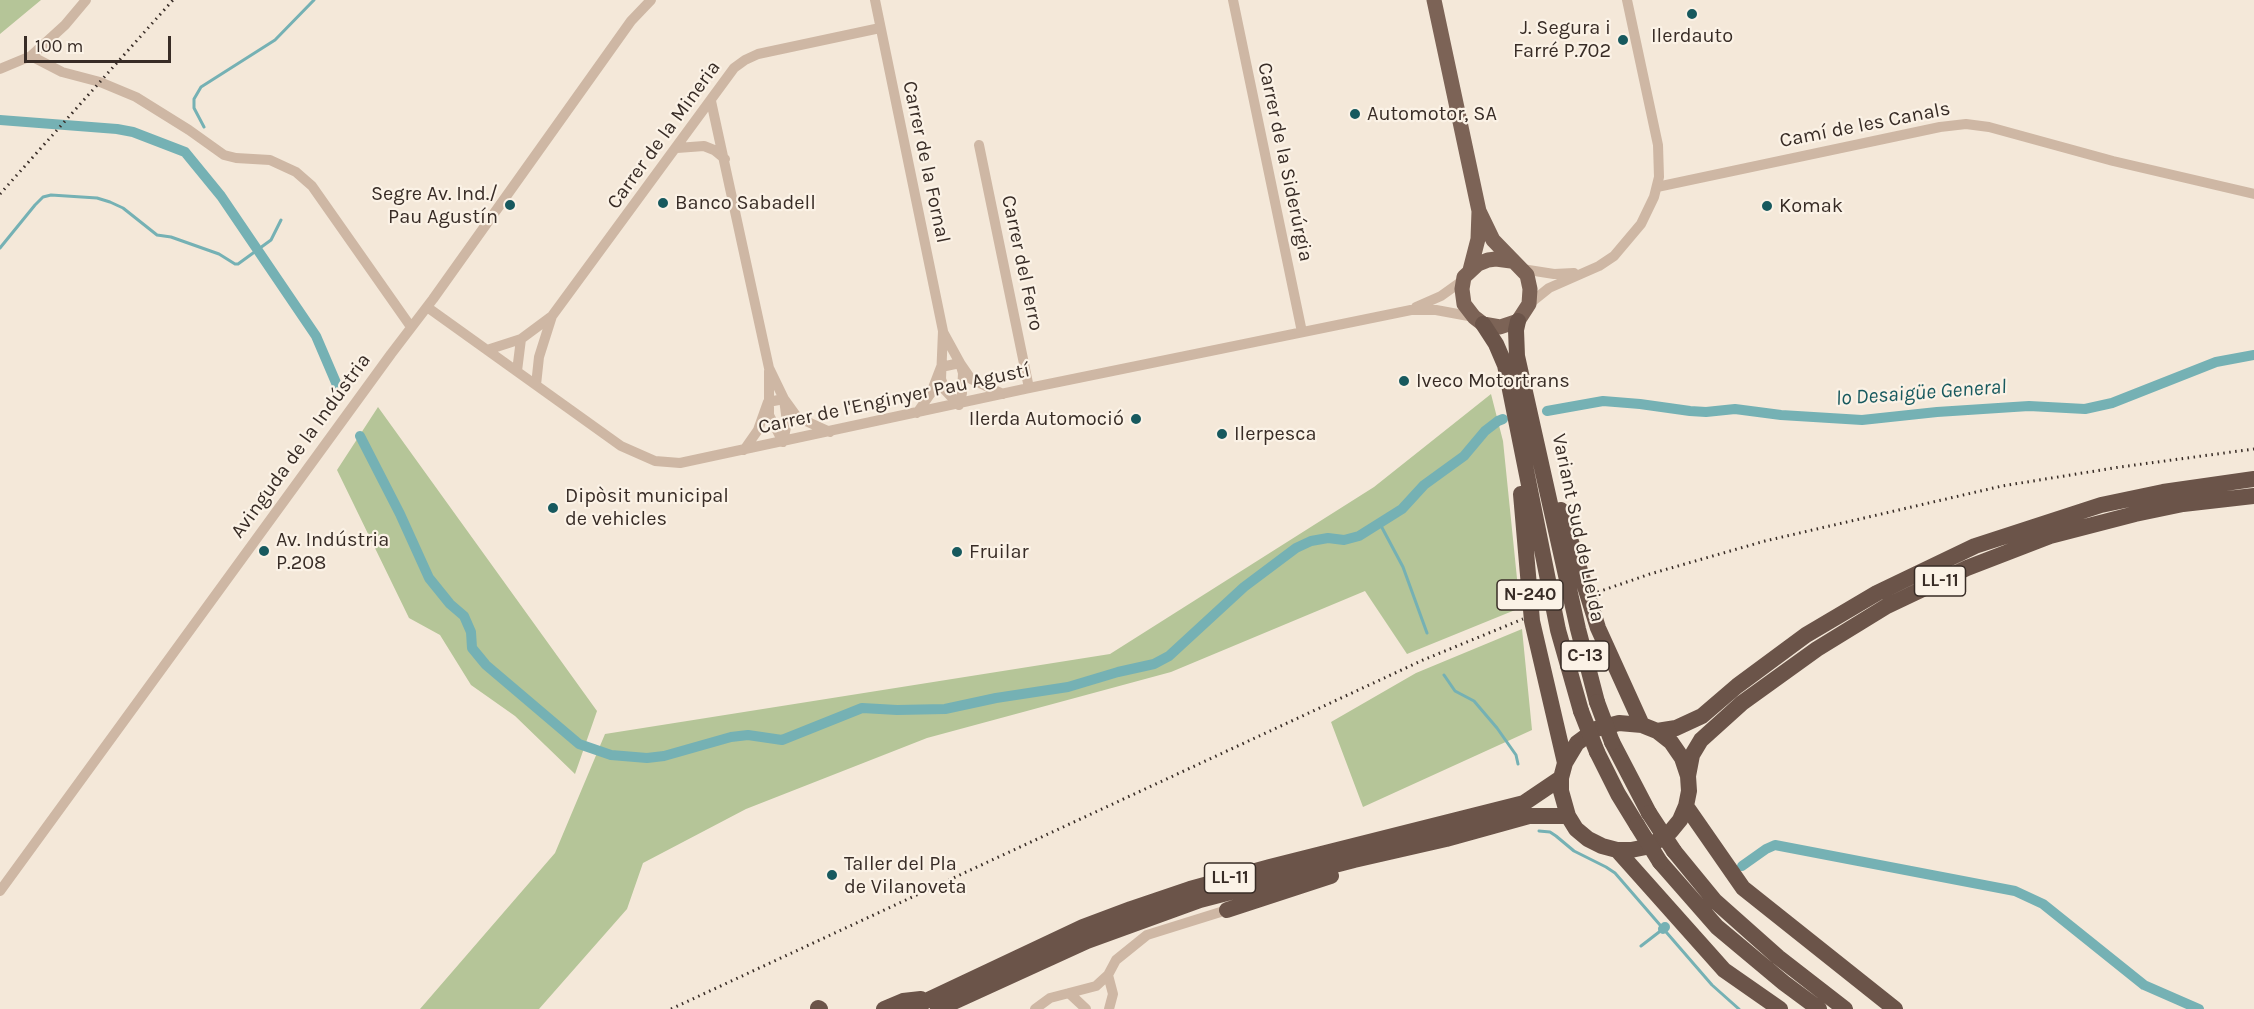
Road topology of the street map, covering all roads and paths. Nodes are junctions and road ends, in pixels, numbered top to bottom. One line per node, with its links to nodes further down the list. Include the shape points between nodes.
1 (86, 0): 10 (street)
2 (639, 0): 8 (street, Avinguda de la Indústria)
3 (651, 0): 8 (street, Avinguda de la Indústria)
4 (875, 0): 9 (street, Carrer de la Fornal)
5 (1233, 0): 30 (street, Carrer de la Siderúrgia)
6 (1434, 0): 18 (main road)
7 (1627, 0): 16 (street, via 1658,145)
8 (631, 21): 23 (street, Avinguda de la Indústria)
9 (880, 28): 12 (street, Carrer de la Mineria, via 758,54 734,68); 29 (street, Carrer de la Fornal)
10 (31, 56): 11 (street); 28 (street, via 62,72 136,97 224,155 270,160 296,172 312,186)
11 (0, 69)
12 (711, 101): 14 (street, Carrer de la Mineria); 15 (street)
13 (979, 145): 39 (street, Carrer del Ferro)
14 (677, 148): 15 (street, via 704,146); 25 (street, Carrer de la Mineria)
15 (725, 159): 36 (street)
16 (1657, 187): 17 (street, Camí de les Canals, via 1966,124); 20 (street, via 1651,207 1632,237 1607,261)
17 (2254, 194)
18 (1479, 211): 19 (main road, via 1493,240); 21 (main road, via 1478,239)
19 (1517, 265): 20 (street, via 1554,274); 21 (main road, via 1488,260); 22 (main road, via 1529,283)
20 (1589, 271): 22 (street, via 1549,288)
21 (1466, 275): 24 (street, Carrer de l'Enginyer Pau Agustí, via 1433,300); 26 (main road, via 1464,304)
22 (1528, 304): 27 (main road)
23 (427, 307): 28 (street, Avinguda de la Indústria); 32 (street, Carrer de l'Enginyer Pau Agustí)
24 (1411, 310): 26 (street, Carrer de l'Enginyer Pau Agustí, via 1436,310); 30 (street, Carrer de l'Enginyer Pau Agustí)
25 (552, 316): 31 (street, Carrer de la Mineria); 33 (street, Carrer de la Mineria)
26 (1478, 321): 27 (main road, via 1500,327); 45 (highway, Variant Sud de Lleida / N-240, via 1501,352)
27 (1518, 321): 45 (highway, Variant Sud de Lleida / N-240, via 1516,350)
28 (411, 327): 59 (street, Avinguda de la Indústria)
29 (943, 331): 34 (street, Carrer de la Fornal); 35 (street, Carrer de la Fornal)
30 (1302, 332): 39 (street, Carrer de l'Enginyer Pau Agustí)
31 (521, 339): 32 (street, Carrer de la Mineria); 37 (street)
32 (487, 350): 37 (street, Carrer de l'Enginyer Pau Agustí)
33 (539, 357): 37 (street); 38 (street, Carrer de la Mineria)
34 (960, 363): 35 (street); 40 (street, Carrer de la Fornal, via 971,379); 43 (street, Carrer de la Fornal)
35 (941, 367): 43 (street, Carrer de la Fornal, via 942,385); 44 (street, Carrer de la Fornal, via 931,393)
36 (769, 368): 41 (street); 42 (street)
37 (517, 371): 38 (street, Carrer de l'Enginyer Pau Agustí)
38 (536, 385): 48 (street, Carrer de l'Enginyer Pau Agustí, via 621,446 655,461 680,463)
39 (1029, 388): 40 (street, Carrer de l'Enginyer Pau Agustí)
40 (1003, 394): 43 (street, Carrer de l'Enginyer Pau Agustí)
41 (784, 399): 42 (street); 46 (street, via 797,417); 47 (street, via 787,422)
42 (768, 402): 47 (street, via 770,421); 48 (street, via 758,430)
43 (959, 405): 44 (street, Carrer de l'Enginyer Pau Agustí)
44 (917, 413): 46 (street, Carrer de l'Enginyer Pau Agustí)
45 (1525, 422): 51 (highway, Variant Sud de Lleida / N-240); 52 (highway, N-240, via 1598,628); 53 (highway, N-240, via 1518,452 1533,621); 70 (highway, Variant Sud de Lleida / N-240, bridge, via 1558,630 1597,752 1660,862 1717,927)
46 (830, 432): 47 (street, Carrer de l'Enginyer Pau Agustí)
47 (783, 442): 48 (street, Carrer de l'Enginyer Pau Agustí)
48 (744, 450)
49 (2254, 479): 52 (highway, LL-11, via 2163,492 2101,506 1976,546 1877,593 1806,635 1702,716 1676,728)
50 (2254, 496): 54 (highway, LL-11, via 2183,504 2050,536 1967,568 1887,606 1742,703 1701,740 1692,755)
51 (1574, 610): 71 (highway, Variant Sud de Lleida / C-13, bridge, via 1597,702 1612,742 1674,851 1715,901)
52 (1649, 728): 53 (highway, LL-11, via 1619,723 1596,729 1577,743); 54 (highway, LL-11, via 1671,742)
53 (1563, 770): 56 (highway, LL-11, via 1562,797); 63 (highway, LL-11, via 1524,803 1270,867 1131,909 1083,927)
54 (1688, 776): 55 (highway, LL-11)
55 (1686, 806): 58 (highway, LL-11, via 1680,820 1659,840 1646,847); 72 (highway, via 1743,888)
56 (1568, 816): 57 (highway, LL-11, via 1529,816); 58 (highway, LL-11, via 1588,839)
57 (1446, 839): 60 (highway); 63 (highway, LL-11, via 1172,910)
58 (1617, 850): 69 (highway, via 1724,970)
59 (0, 891)
60 (1227, 910): 61 (street, via 1147,935 1116,960)
61 (1108, 975): 62 (street, via 1096,987); 68 (street, via 1113,994)
62 (1070, 993): 66 (street, via 1050,998); 67 (street)
63 (936, 1003): 64 (highway, via 903,1000); 65 (highway, LL-11)
64 (884, 1009)
65 (909, 1009)
66 (1035, 1009)
67 (1086, 1009)
68 (1109, 1009)
69 (1780, 1009)
70 (1819, 1009)
71 (1845, 1009)
72 (1895, 1009)

